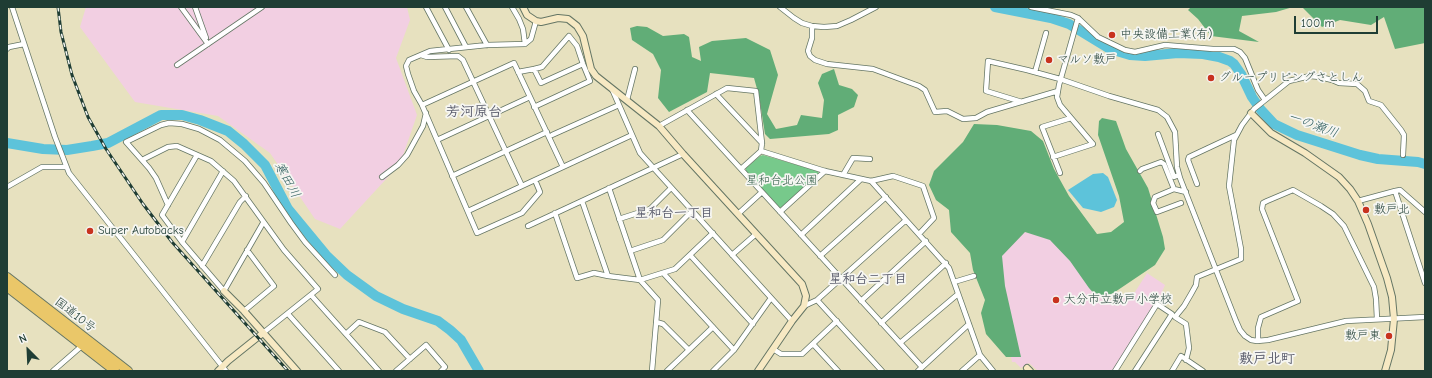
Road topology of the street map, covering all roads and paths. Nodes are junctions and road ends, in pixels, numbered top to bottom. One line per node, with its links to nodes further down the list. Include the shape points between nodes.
1 (12, 7): 19 (street)
2 (181, 7): 20 (street)
3 (195, 7): 20 (street)
4 (262, 7): 20 (street)
5 (426, 7): 25 (street)
6 (445, 7): 23 (street)
7 (466, 7): 22 (street)
8 (512, 7): 21 (street, via 523,29)
9 (523, 7): 16 (street, via 527,15)
10 (780, 7): 17 (street, via 794,18)
11 (876, 7): 17 (street, via 837,26)
12 (1031, 7): 14 (street)
13 (1060, 7): 14 (street)
14 (1054, 11): 15 (street)
15 (1078, 20): 34 (street); 42 (street, via 1098,37 1135,52 1165,45 1234,49 1240,52 1249,65)
16 (536, 21): 21 (street, via 531,39); 33 (street, via 568,19 577,26 583,36)
17 (812, 26): 43 (street, via 808,51 815,60 827,64 873,69 919,86 925,90 934,112 947,111 963,119 970,119)
18 (1046, 33): 32 (street)
19 (24, 44): 24 (street); 68 (street)
20 (208, 44): 28 (street)
21 (525, 44): 22 (street)
22 (487, 45): 23 (street)
23 (466, 47): 25 (street)
24 (7, 49)
25 (449, 50): 26 (street, via 430,51)
26 (421, 55): 36 (street, via 458,56 463,60); 44 (street, via 409,60 406,66 414,91)
27 (583, 64): 29 (street, via 541,83); 29 (street, via 577,46 569,36 542,67); 35 (street)
28 (177, 65)
29 (534, 69): 31 (street)
30 (635, 69): 41 (street)
31 (518, 72): 36 (street, via 514,63); 40 (street)
32 (1035, 72): 34 (street); 43 (street, via 988,61 986,91)
33 (595, 75): 35 (street); 37 (street)
34 (1060, 79): 38 (street); 77 (street, via 1158,110 1167,117 1175,132)
35 (590, 81): 46 (street)
36 (473, 82): 44 (street); 50 (street)
37 (612, 89): 41 (street); 45 (street)
38 (1058, 91): 43 (street); 51 (street, via 1060,105)
39 (716, 94): 47 (street); 59 (street); 59 (street, via 727,88 756,91)
40 (530, 97): 46 (street); 50 (street)
41 (627, 100): 52 (street)
42 (1263, 101): 48 (street); 64 (street, via 1289,80 1310,76 1339,83 1357,84 1365,91 1369,101 1381,105 1401,130 1404,135)
43 (1022, 102)
44 (422, 105): 49 (street)
45 (618, 105): 55 (street); 56 (street)
46 (534, 107): 53 (street)
47 (687, 110): 52 (street); 71 (street)
48 (1252, 111): 57 (street); 95 (street, via 1271,133 1339,177)
49 (426, 113): 58 (street); 79 (street, via 423,126 407,155)
50 (489, 116): 58 (street); 60 (street)
51 (1071, 118): 65 (street, via 1042,127); 65 (street, via 1093,144)
52 (659, 126): 62 (street)
53 (547, 132): 60 (street); 69 (street)
54 (1158, 134): 77 (street, via 1174,177)
55 (552, 135)
56 (632, 135): 69 (street); 70 (street, via 640,153)
57 (1236, 135): 83 (street, via 1189,157); 121 (street, via 1229,186 1241,259)
58 (437, 140): 78 (street)
59 (762, 143): 61 (street)
60 (506, 151): 78 (street); 85 (street)
61 (761, 152): 71 (street); 73 (street)
62 (683, 154): 70 (street); 103 (street)
63 (197, 155): 67 (street, via 178,146 168,147); 72 (street, via 211,161); 97 (street)
64 (1403, 155)
65 (1053, 157): 75 (street)
66 (870, 159): 76 (street, via 853,158)
67 (142, 160): 97 (street, via 156,178); 123 (street, via 126,142 169,123 199,129 220,140 258,175 290,223)
68 (65, 165): 84 (street, via 42,167); 164 (street)
69 (563, 167): 81 (street)
70 (653, 168): 86 (street); 87 (street)
71 (741, 169): 90 (street)
72 (223, 171): 92 (street); 113 (street)
73 (825, 171): 76 (street); 100 (street)
74 (1140, 171): 88 (street, via 1161,162)
75 (1060, 173)
76 (843, 175): 80 (street)
77 (1180, 175): 91 (street)
78 (452, 176): 98 (street)
79 (382, 177)
80 (861, 179): 82 (street); 110 (street)
81 (535, 180): 85 (street); 98 (street, via 540,192 522,213 477,233)
82 (872, 181): 93 (street); 111 (street, via 892,176 923,186 934,218)
83 (1198, 184)
84 (7, 186)
85 (522, 186): 98 (street)
86 (609, 188): 94 (street); 104 (street)
87 (671, 188): 99 (street); 104 (street, via 650,209)
88 (1174, 189): 91 (street); 96 (street, via 1155,197 1153,203 1157,212)
89 (1395, 191): 95 (street); 101 (street, via 1400,190); 130 (street)
90 (762, 192): 100 (street); 103 (street)
91 (1186, 192): 121 (street)
92 (246, 196): 106 (street); 120 (street)
93 (886, 197): 105 (street); 118 (street)
94 (582, 201): 102 (street); 124 (street)
95 (1358, 201): 143 (street, via 1387,278)
96 (1181, 203)
97 (168, 205): 113 (street, via 162,215)
98 (468, 211)
99 (692, 211): 108 (street); 115 (street, via 663,240)
100 (780, 212): 110 (street)
101 (1425, 212)
102 (555, 213): 107 (street); 124 (street, via 577,278 594,273)
103 (738, 214): 109 (street)
104 (619, 219): 115 (street)
105 (906, 220): 111 (street); 127 (street)
106 (263, 223): 114 (street); 134 (street, via 318,289)
107 (528, 226)
108 (713, 234): 116 (street); 117 (street)
109 (756, 234): 116 (street); 138 (street, via 802,284 806,296)
110 (801, 234): 118 (street)
111 (919, 234): 112 (street)
112 (926, 241): 119 (street); 137 (street)
113 (182, 242): 120 (street)
114 (248, 250): 132 (street); 139 (street, via 274,286)
115 (630, 251): 128 (street)
116 (732, 255): 135 (street)
117 (690, 256): 122 (street, via 675,269); 148 (street)
118 (820, 256): 127 (street)
119 (946, 263): 129 (street); 147 (street)
120 (202, 266): 132 (street)
121 (1215, 269): 153 (street, via 1240,330 1251,340); 162 (street, via 1197,277 1196,285 1175,317 1186,324 1189,348)
122 (664, 274): 128 (street); 150 (street)
123 (335, 275)
124 (608, 276): 128 (street)
125 (974, 276): 129 (street)
126 (7, 277): 154 (highway, 国道10号)
127 (841, 278): 136 (street); 137 (street)
128 (640, 280): 146 (street, via 658,300)
129 (954, 282): 133 (street)
130 (1425, 283)
131 (7, 287): 154 (highway, 国道10号)
132 (224, 291): 139 (street)
133 (958, 294): 149 (street); 155 (street)
134 (311, 295): 140 (street); 152 (street)
135 (771, 298): 144 (street); 148 (street)
136 (817, 300): 138 (street); 145 (street)
137 (861, 301): 147 (street)
138 (804, 306): 144 (street)
139 (244, 311): 151 (street)
140 (288, 314): 151 (street); 169 (street)
141 (1425, 318): 143 (street)
142 (1377, 319): 143 (street); 153 (street, via 1346,321); 153 (street, via 1374,287 1344,226 1333,214 1293,190 1263,203 1262,209 1298,301 1261,317)
143 (1394, 319): 185 (street, via 1391,350)
144 (792, 321): 157 (street)
145 (837, 321): 156 (street); 178 (street)
146 (656, 322): 158 (street, via 663,324); 173 (street)
147 (881, 323): 155 (street)
148 (752, 324): 159 (street)
149 (969, 324): 160 (street); 163 (street)
150 (713, 327): 158 (street); 159 (street)
151 (263, 333): 164 (street); 168 (street)
152 (346, 334): 161 (street, via 359,322 366,324 385,332); 170 (street)
153 (1258, 341)
154 (85, 343): 165 (street); 166 (highway, 国道10号); 167 (highway, 国道10号)
155 (900, 343): 163 (street)
156 (813, 344): 157 (street, via 802,354 781,354); 177 (street)
157 (773, 349): 176 (street)
158 (689, 350): 174 (street)
159 (734, 350): 175 (street)
160 (980, 355): 179 (street); 180 (street)
161 (410, 359): 171 (street); 172 (street, via 426,345 446,367)
162 (1186, 360): 183 (street, via 1181,356); 184 (street)
163 (920, 369)
164 (222, 370)
165 (54, 371)
166 (115, 371)
167 (128, 371)
168 (297, 371)
169 (339, 371)
170 (379, 371)
171 (396, 371)
172 (440, 371)
173 (652, 371)
174 (668, 371)
175 (713, 371)
176 (758, 371)
177 (838, 371)
178 (882, 371)
179 (962, 371)
180 (993, 371)
181 (1115, 371): 182 (street, via 1157,304 1172,314)
182 (1135, 371)
183 (1172, 371)
184 (1203, 371)
185 (1385, 371)

